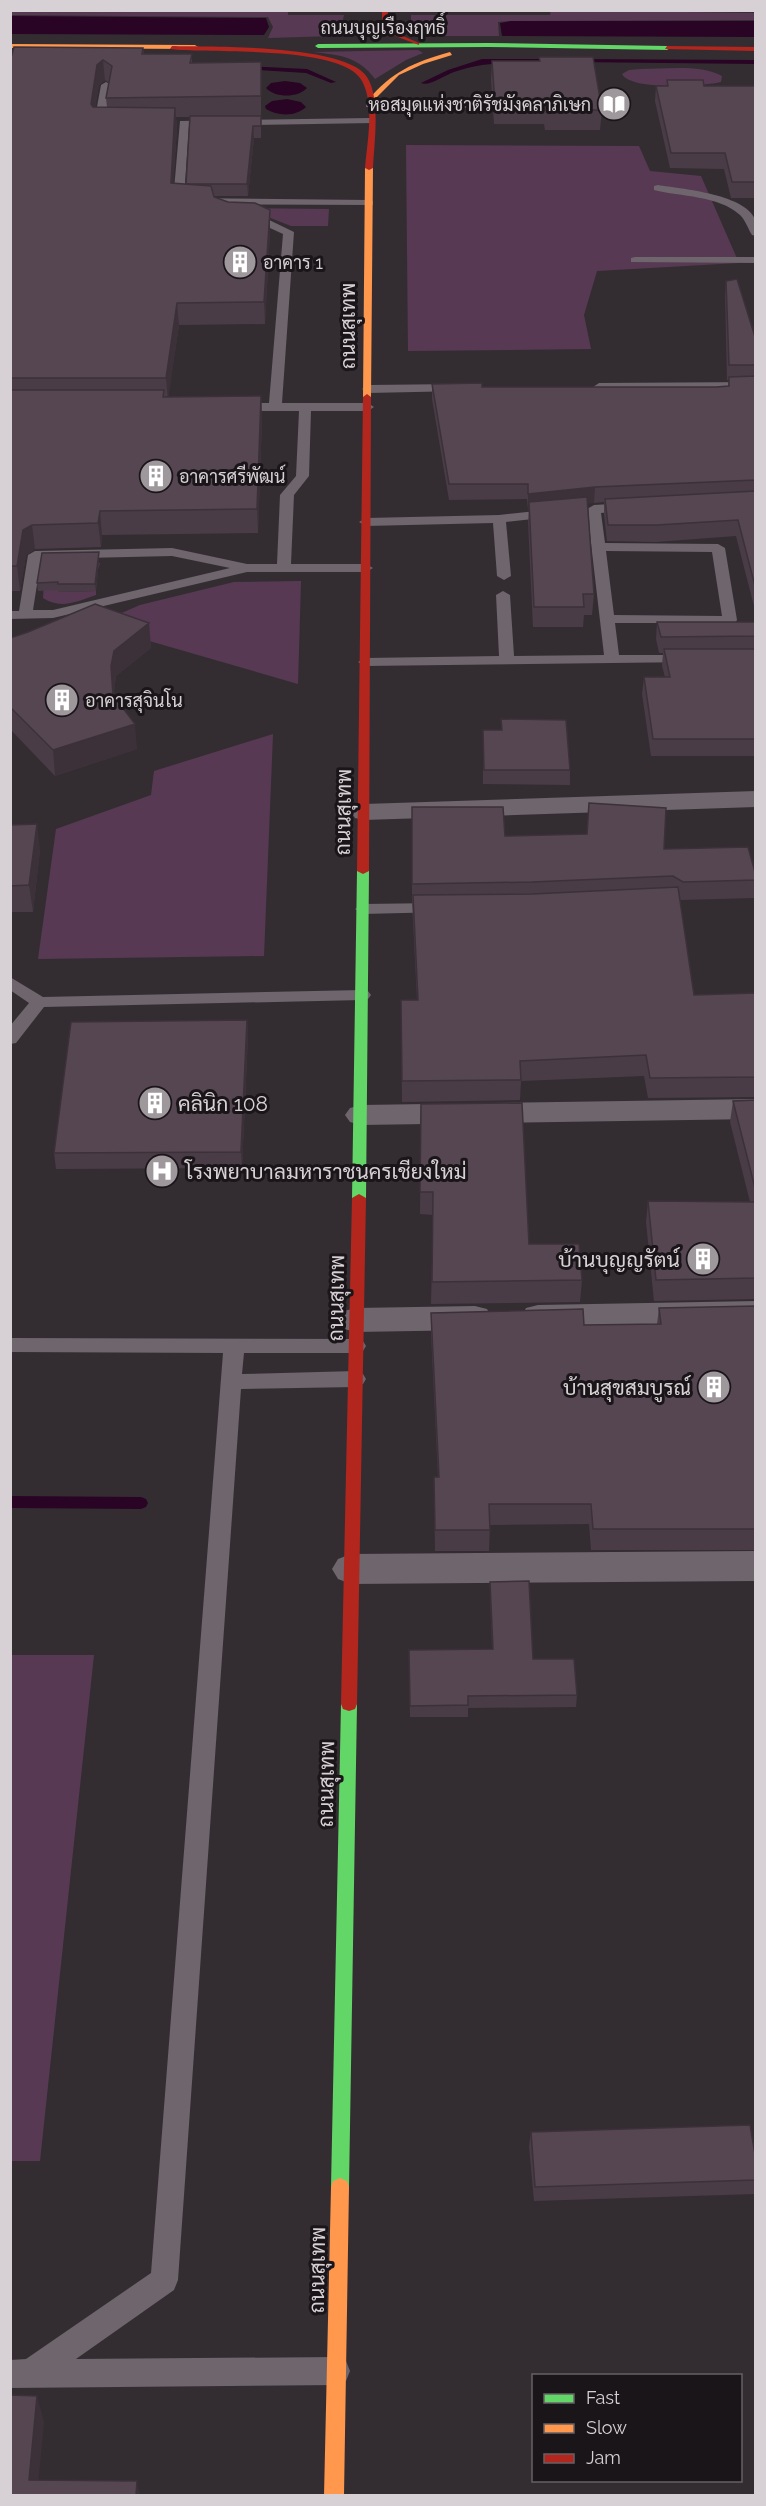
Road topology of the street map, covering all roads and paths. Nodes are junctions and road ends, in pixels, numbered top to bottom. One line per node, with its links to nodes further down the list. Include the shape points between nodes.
1 (385, 10): 3 (main road, via 384,30)
2 (362, 29): 4 (main road, via 355,41)
3 (417, 44): 4 (main road, ถนนบุญเรืองฤทธิ์); 7 (main road, ถนนบุญเรืองฤทธิ์)
4 (341, 45): 6 (main road, ถนนบุญเรืองฤทธิ์)
5 (10, 46): 6 (main road, ถนนบุญเรืองฤทธิ์)
6 (172, 48): 10 (main road, ถนนสุเทพ, via 297,54 350,64 364,75)
7 (568, 48): 8 (main road, ถนนบุญเรืองฤทธิ์); 10 (main road, via 483,50 440,57 397,74)
8 (756, 49)
9 (106, 85): 13 (lane, via 99,123)
10 (370, 103): 11 (lane); 12 (main road, ถนนสุเทพ)
11 (465, 105)
12 (370, 121): 15 (main road, ถนนสุเทพ); 16 (lane, via 179,123 185,131 178,201)
13 (121, 123)
14 (658, 188): 17 (lane, via 740,209)
15 (369, 203): 16 (lane); 23 (main road, ถนนสุเทพ)
16 (223, 211): 25 (lane, via 259,219 289,232)
17 (756, 233)
18 (635, 260): 19 (lane)
19 (756, 260)
20 (581, 387): 21 (lane)
21 (756, 387)
22 (476, 388): 23 (lane)
23 (368, 389): 27 (main road, ถนนสุเทพ)
24 (218, 407): 25 (lane)
25 (275, 407): 26 (lane)
26 (305, 407): 27 (lane); 34 (lane, via 302,476 287,495)
27 (368, 407): 31 (main road, ถนนสุเทพ)
28 (640, 507): 29 (lane)
29 (582, 510): 30 (lane); 32 (lane)
30 (499, 519): 31 (lane); 36 (lane)
31 (366, 522): 35 (main road, ถนนสุเทพ)
32 (598, 547): 39 (lane); 39 (lane, via 718,548 730,620)
33 (247, 568): 34 (lane); 38 (lane, via 53,614); 38 (lane, via 172,552 35,555)
34 (284, 568): 35 (lane)
35 (366, 568): 43 (main road, ถนนสุเทพ)
36 (504, 576)
37 (503, 595): 42 (lane)
38 (18, 615)
39 (607, 619): 41 (lane)
40 (708, 659): 41 (lane)
41 (612, 660): 42 (lane)
42 (507, 661): 43 (lane)
43 (366, 662): 45 (main road, ถนนสุเทพ)
44 (756, 798): 45 (street)
45 (364, 812): 47 (main road, ถนนสุเทพ)
46 (454, 908): 47 (lane)
47 (363, 909): 49 (main road, ถนนสุเทพ)
48 (10, 982): 50 (lane)
49 (362, 995): 50 (lane); 53 (main road, ถนนสุเทพ)
50 (39, 1002): 51 (lane)
51 (10, 1038)
52 (756, 1109): 53 (street)
53 (361, 1115): 55 (main road, ถนนสุเทพ)
54 (756, 1313): 55 (street)
55 (356, 1333): 57 (lane); 58 (main road, ถนนสุเทพ)
56 (10, 1345): 57 (lane)
57 (234, 1346): 59 (lane)
58 (356, 1379): 59 (lane); 61 (main road, ถนนสุเทพ)
59 (232, 1382): 63 (lane, via 164,2280)
60 (756, 1566): 61 (street)
61 (351, 1569): 62 (main road, ถนนสุเทพ)
62 (336, 2371): 63 (lane); 64 (main road, ถนนสุเทพ)
63 (20, 2374)
64 (334, 2496)

